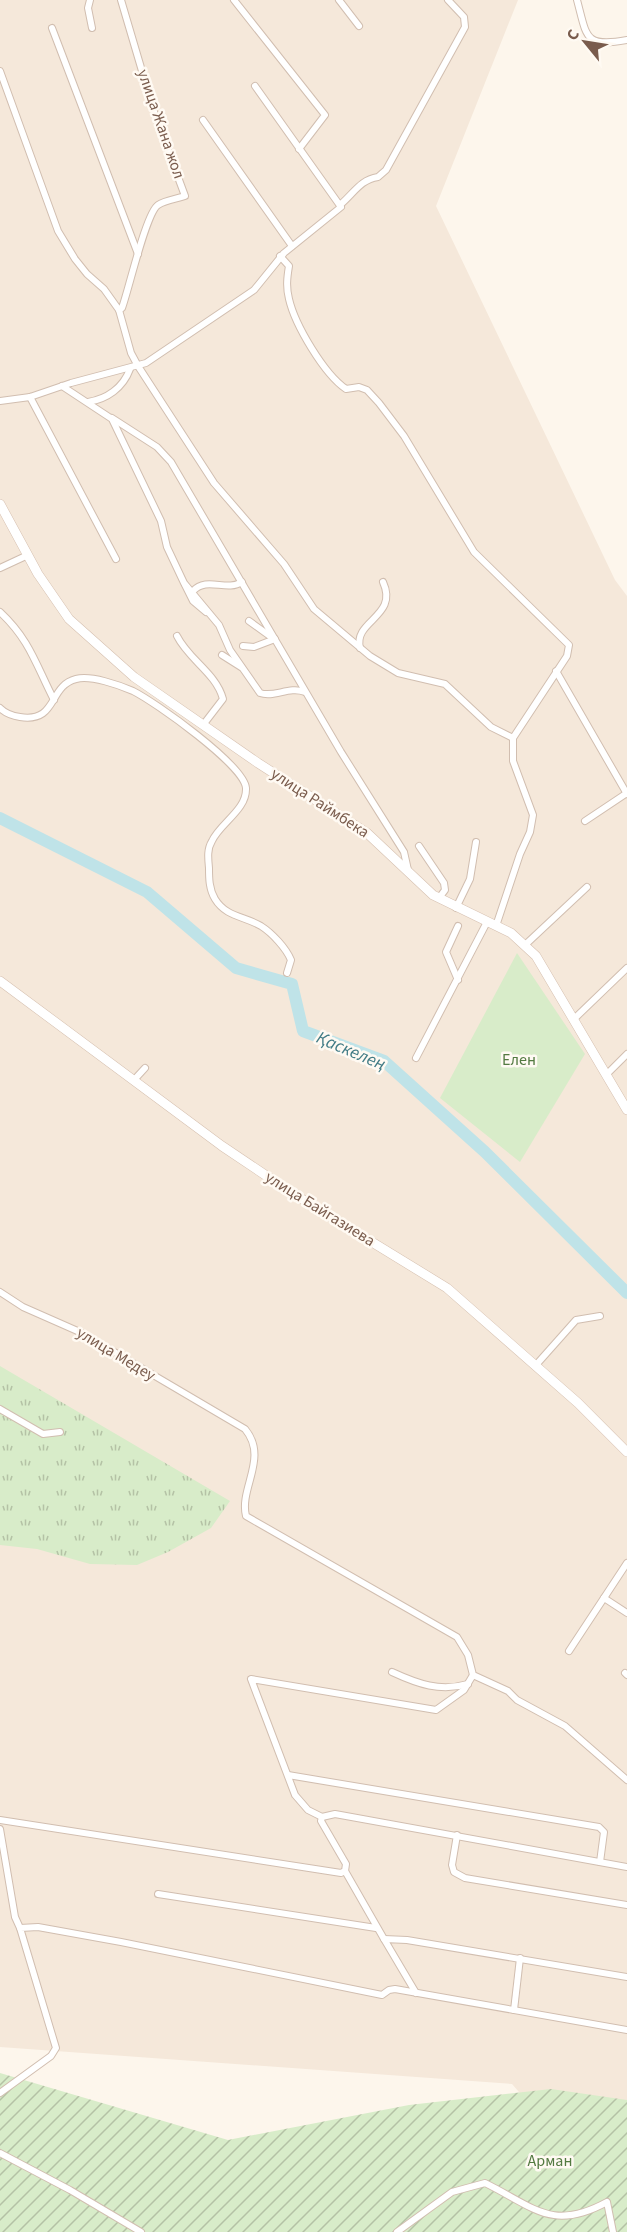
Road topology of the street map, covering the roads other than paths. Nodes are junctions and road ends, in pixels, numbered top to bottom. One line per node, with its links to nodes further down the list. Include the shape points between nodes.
1 (90, 0): 9 (street)
2 (121, 0): 17 (street, улица Жана жол, via 155,115 185,196 155,207)
3 (234, 0): 14 (street, via 325,115)
4 (339, 0): 7 (street)
5 (448, 0): 15 (street, via 464,17 465,27 386,170 364,181)
6 (577, 0): 10 (street, via 586,32 593,40 605,44)
7 (359, 26)
8 (52, 28): 17 (street)
9 (92, 28)
10 (627, 40)
11 (0, 71): 19 (street, via 58,231 75,259)
12 (255, 86): 14 (street)
13 (203, 120): 16 (street)
14 (299, 149): 15 (street)
15 (340, 205): 16 (street)
16 (292, 246): 18 (street)
17 (138, 254): 19 (street, улица Жана жол, via 130,288)
18 (280, 256): 20 (street, via 254,290); 44 (street, via 289,266 289,300 325,367 346,389 367,390 379,403 404,435 474,552 569,645 567,656)
19 (119, 310): 20 (street)
20 (138, 366): 21 (street); 41 (street, via 230,504 284,564 314,609)
21 (130, 369): 22 (street); 25 (street, via 115,391)
22 (62, 386): 23 (street); 25 (street)
23 (30, 397): 24 (street); 29 (street)
24 (0, 401)
25 (87, 402): 26 (street)
26 (112, 418): 31 (street, via 157,447 171,462); 33 (street, via 157,511 167,547)
27 (0, 504): 28 (street, улица Раймбека)
28 (28, 555): 30 (street); 48 (street, улица Раймбека, via 69,619 134,677)
29 (116, 559)
30 (2, 565)
31 (242, 582): 34 (street, via 229,588 202,585); 39 (street)
32 (382, 582): 41 (street, via 385,603 361,634)
33 (184, 583): 34 (street); 36 (street, via 193,601)
34 (193, 591): 36 (street)
35 (0, 612): 46 (street, via 33,651)
36 (211, 615): 43 (street)
37 (249, 621): 39 (street)
38 (177, 636): 48 (street, via 221,691 223,699)
39 (275, 639): 40 (street, via 254,647); 45 (street)
40 (243, 646)
41 (360, 649): 49 (street, via 398,673 445,684 491,727)
42 (222, 655): 43 (street)
43 (244, 669): 45 (street, via 263,694 296,688)
44 (556, 671): 49 (street); 50 (street)
45 (306, 692): 54 (street, via 404,852)
46 (54, 700): 47 (street, via 36,718 18,717); 62 (street, via 65,685 82,678 130,690 173,718 239,772 246,788 242,803 216,833 209,849 211,890 229,914 261,927 289,954)
47 (0, 708)
48 (203, 724): 54 (street, улица Раймбека, via 368,833)
49 (513, 738): 58 (street, via 513,761 533,815 530,832)
50 (627, 794): 51 (street)
51 (585, 821)
52 (476, 842): 57 (street, via 470,879)
53 (419, 846): 56 (street, via 444,884)
54 (408, 870): 56 (street, улица Раймбека)
55 (587, 887): 60 (street)
56 (439, 898): 57 (street, улица Раймбека)
57 (456, 908): 58 (street, улица Раймбека)
58 (491, 924): 60 (street, улица Раймбека); 63 (street)
59 (458, 926): 63 (street, via 446,952)
60 (525, 945): 65 (street, улица Раймбека, via 536,956)
61 (627, 968): 65 (street)
62 (287, 973)
63 (458, 980): 67 (street)
64 (0, 981): 70 (street, улица Байгазиева, via 115,1061)
65 (572, 1021): 69 (street, улица Раймбека)
66 (627, 1054): 69 (street)
67 (416, 1058)
68 (145, 1068): 70 (street)
69 (607, 1074): 71 (street, улица Раймбека)
70 (134, 1080): 74 (street, улица Байгазиева, via 292,1193 447,1288)
71 (627, 1110)
72 (0, 1292): 83 (street, улица Медеу, via 27,1309 82,1333 230,1419 249,1434 254,1469 246,1516 457,1637 468,1655)
73 (600, 1316): 74 (street, via 576,1320)
74 (536, 1365): 77 (street, улица Байгазиева)
75 (0, 1409): 76 (street, via 43,1434)
76 (60, 1432)
77 (627, 1452)
78 (627, 1563): 79 (street)
79 (604, 1598): 80 (street); 81 (street)
80 (627, 1612)
81 (569, 1651)
82 (392, 1672): 84 (street, via 426,1687)
83 (473, 1675): 84 (street); 86 (street, via 565,1726)
84 (469, 1683): 85 (street, via 436,1710 251,1679)
85 (288, 1775): 87 (street, via 300,1803); 91 (street, via 599,1827 604,1832)
86 (627, 1780)
87 (322, 1817): 90 (street, via 335,1814); 93 (street, via 325,1832 345,1864)
88 (0, 1820): 93 (street)
89 (0, 1829): 96 (street)
90 (457, 1836): 91 (street); 95 (street, via 452,1865 454,1872 465,1878)
91 (600, 1862): 92 (street)
92 (627, 1867)
93 (345, 1872): 97 (street)
94 (158, 1894): 97 (street)
95 (627, 1905)
96 (20, 1928): 101 (street, via 38,1927 121,1942 382,1995 395,1989); 104 (street, via 56,2048 51,2056)
97 (376, 1928): 98 (street)
98 (384, 1939): 99 (street); 101 (street)
99 (520, 1958): 100 (street); 102 (street)
100 (627, 1977)
101 (416, 1993): 102 (street)
102 (514, 2010): 103 (street)
103 (627, 2030)
104 (0, 2093)
105 (0, 2153): 106 (street)
106 (141, 2232)
107 (397, 2232): 108 (street, via 452,2192 485,2183 523,2204 559,2217 585,2214 607,2202)
108 (613, 2232)

